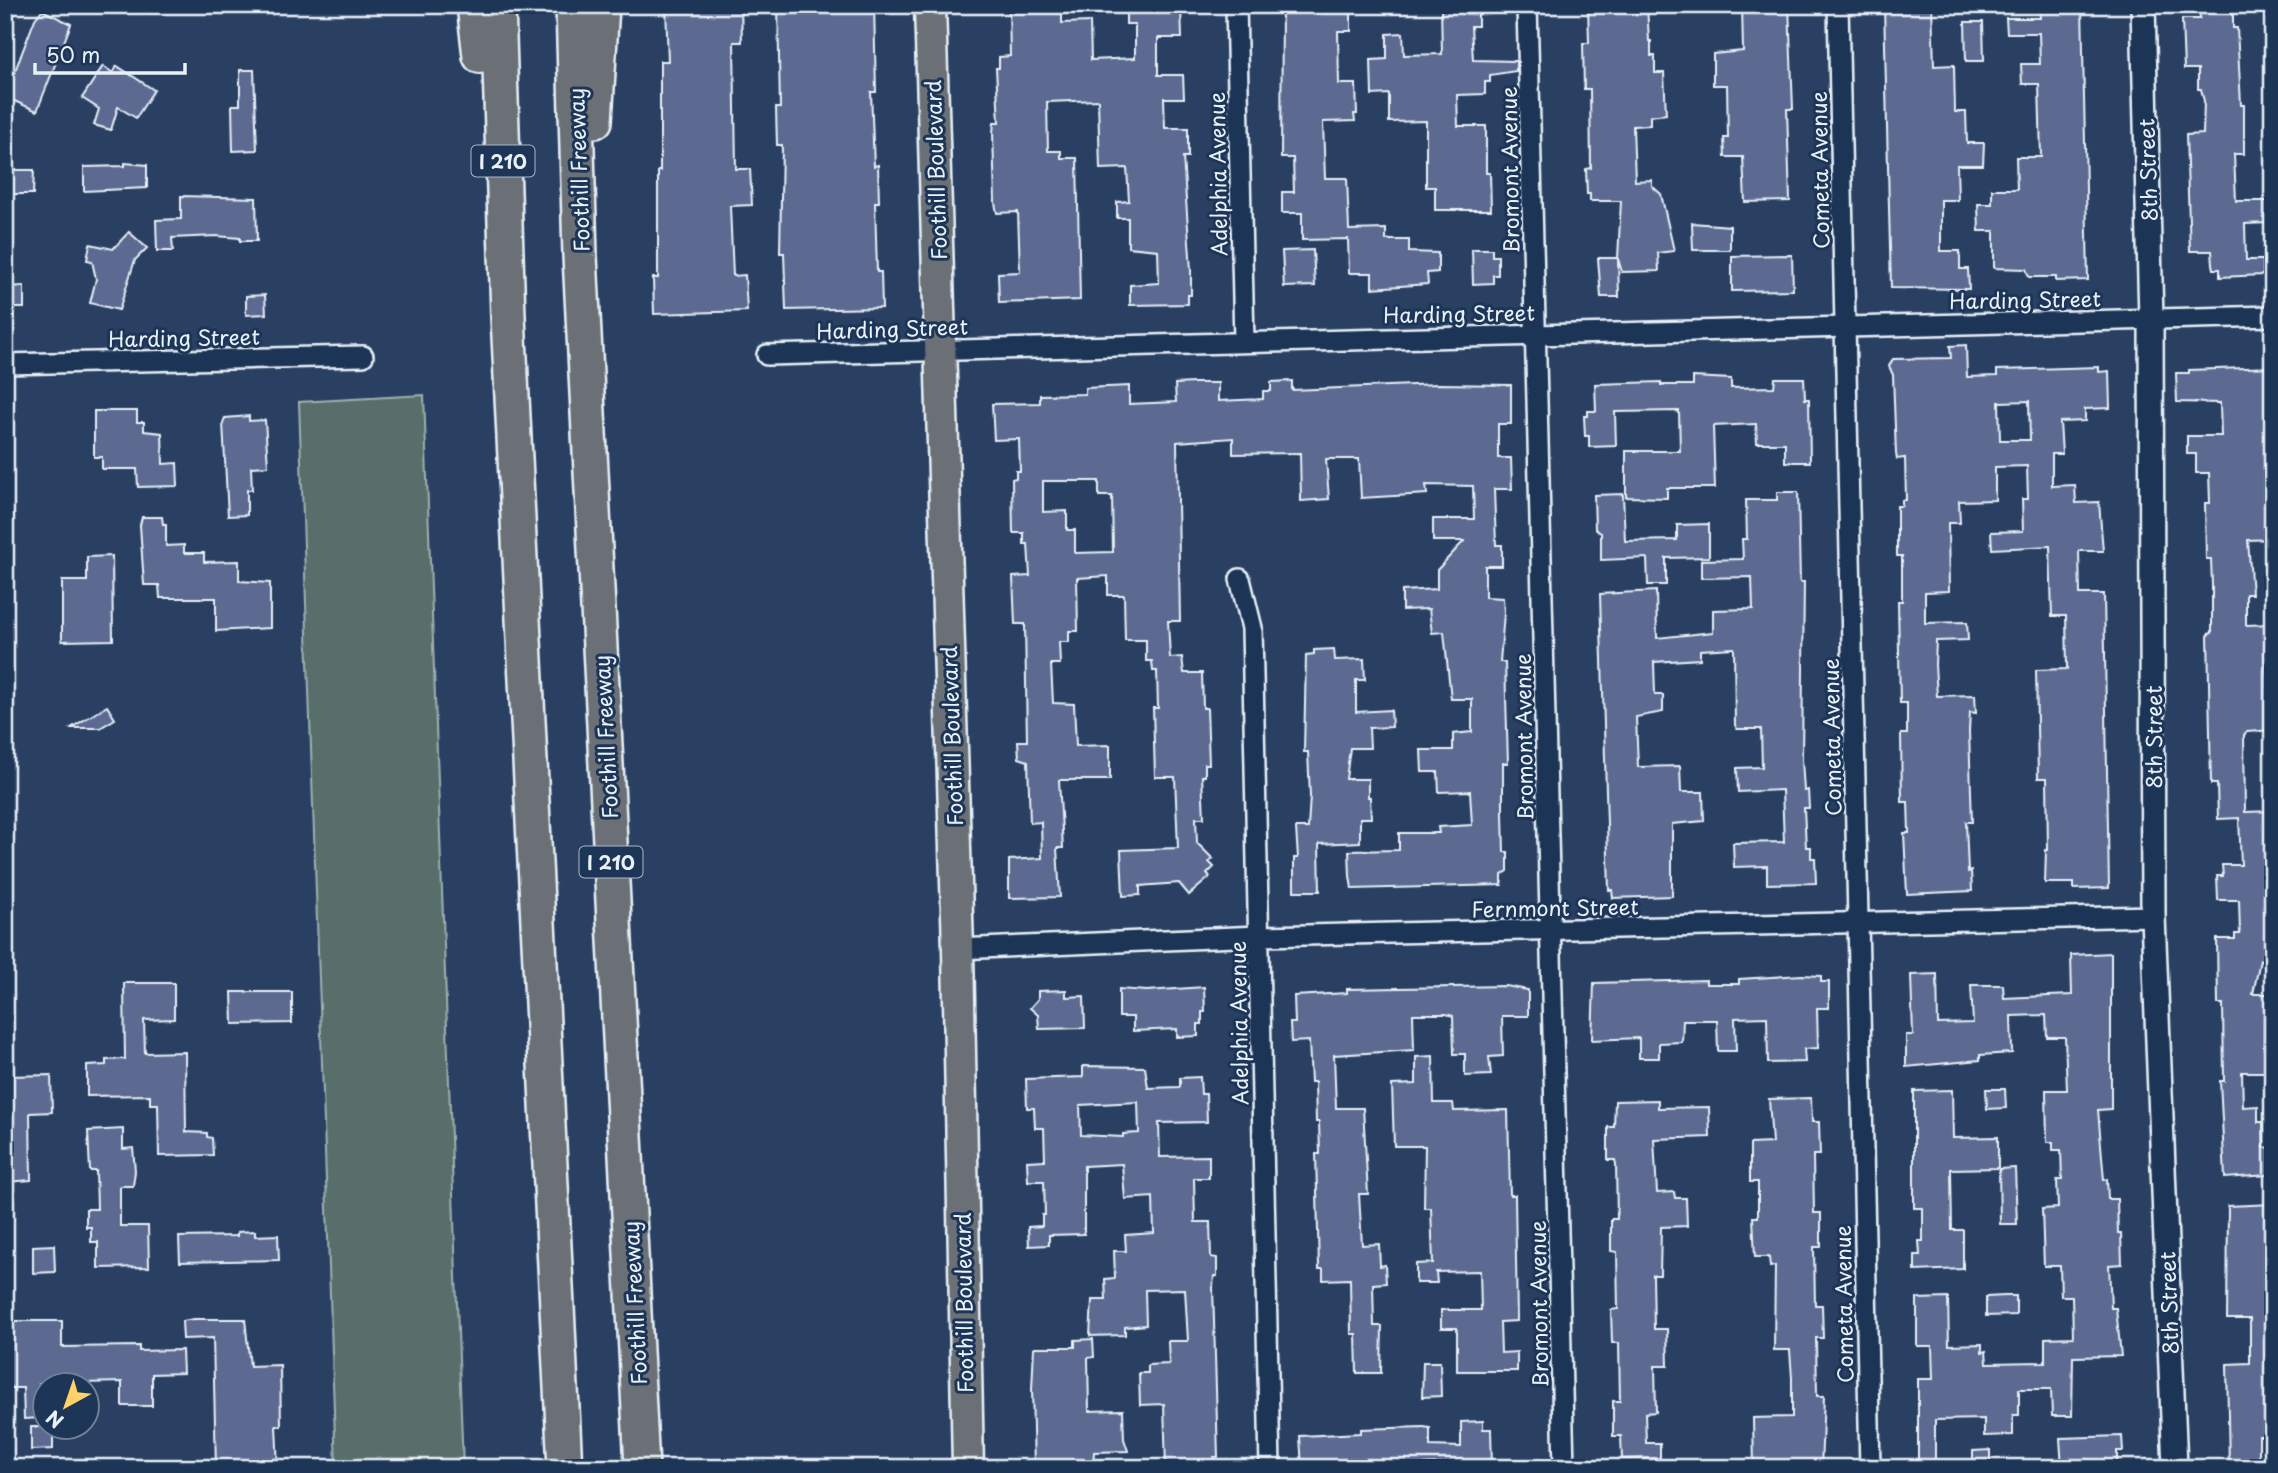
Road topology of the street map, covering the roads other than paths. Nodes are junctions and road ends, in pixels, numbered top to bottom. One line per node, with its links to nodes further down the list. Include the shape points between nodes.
1 (474, 5): 11 (highway)
2 (498, 5): 11 (highway, I 210)
3 (573, 5): 10 (highway, Foothill Freeway / I 210)
4 (602, 5): 10 (highway)
5 (930, 5): 17 (main road, Foothill Boulevard)
6 (1236, 5): 16 (street, Adelphia Avenue)
7 (1527, 5): 15 (street, Bromont Avenue)
8 (1838, 5): 14 (street, Cometa Avenue)
9 (2143, 5): 13 (street, 8th Street)
10 (580, 256): 28 (highway, Foothill Freeway / I 210)
11 (508, 316): 27 (highway, I 210)
12 (2273, 316): 13 (street, Harding Street)
13 (2151, 319): 14 (street, Harding Street); 22 (street, 8th Street)
14 (1845, 326): 15 (street, Harding Street); 23 (street, Cometa Avenue)
15 (1536, 334): 16 (street, Harding Street); 24 (street, Bromont Avenue)
16 (1244, 341): 17 (street, Harding Street)
17 (939, 349): 18 (street, Harding Street); 26 (main road, Foothill Boulevard)
18 (767, 355)
19 (363, 356): 20 (street, Harding Street)
20 (5, 364)
21 (1240, 579): 25 (street, Adelphia Avenue, via 1252,628)
22 (2153, 916): 23 (street, Fernmont Street); 33 (street, 8th Street)
23 (1858, 923): 24 (street, Fernmont Street); 32 (street, Cometa Avenue)
24 (1551, 930): 25 (street, Fernmont Street); 31 (street, Bromont Avenue)
25 (1259, 936): 26 (street, Fernmont Street); 30 (street, Adelphia Avenue)
26 (958, 949): 29 (main road, Foothill Boulevard)
27 (565, 1468)
28 (642, 1468)
29 (968, 1468)
30 (1270, 1468)
31 (1564, 1468)
32 (1870, 1468)
33 (2175, 1468)

